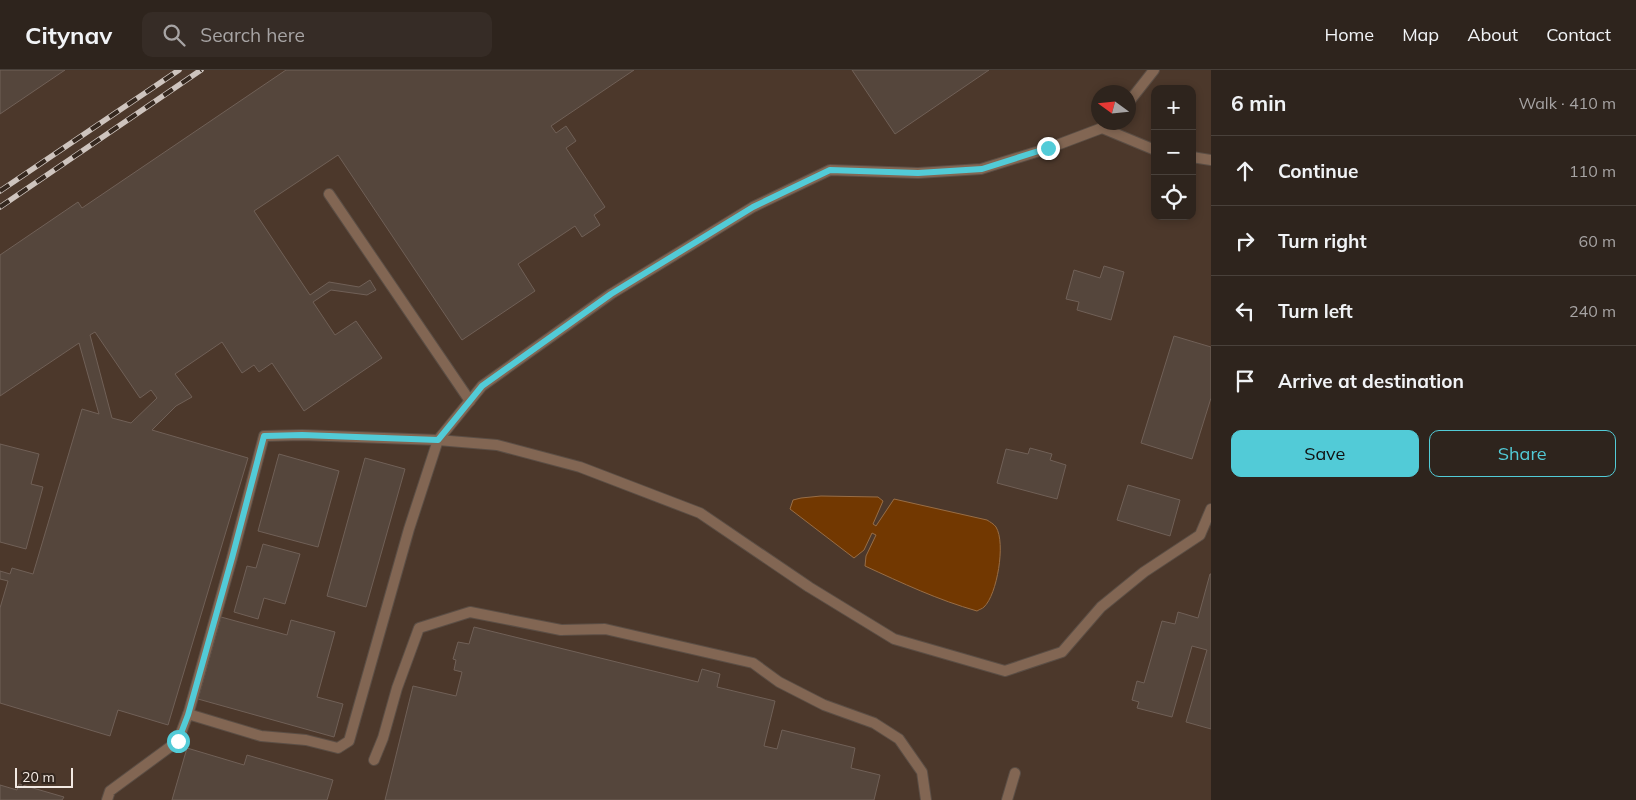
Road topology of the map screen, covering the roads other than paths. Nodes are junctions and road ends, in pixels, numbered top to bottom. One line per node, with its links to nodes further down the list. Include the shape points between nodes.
1 (1154, 70): 2 (lane)
2 (1136, 93)
3 (1093, 130): 9 (lane, via 982,169 918,173 830,170 753,207 611,294 482,386)
4 (1116, 130): 5 (lane)
5 (1151, 148)
6 (1196, 158): 7 (lane)
7 (1211, 160)
8 (329, 194): 9 (lane)
9 (470, 401): 10 (lane)
10 (438, 440): 11 (lane, via 497,445 580,467 700,513 809,587 894,639 1005,670 1062,652 1101,607 1144,572 1200,535); 12 (lane, via 264,436); 12 (lane, via 348,740 338,748 306,740 261,736)
11 (1211, 509)
12 (188, 715): 15 (lane, via 178,741 110,791)
13 (374, 760): 16 (lane, via 419,628 470,612 561,630 605,629 753,663 779,682 824,705 874,723 899,739 922,772)
14 (1016, 773): 17 (lane)
15 (108, 800)
16 (926, 800)
17 (1007, 800)

